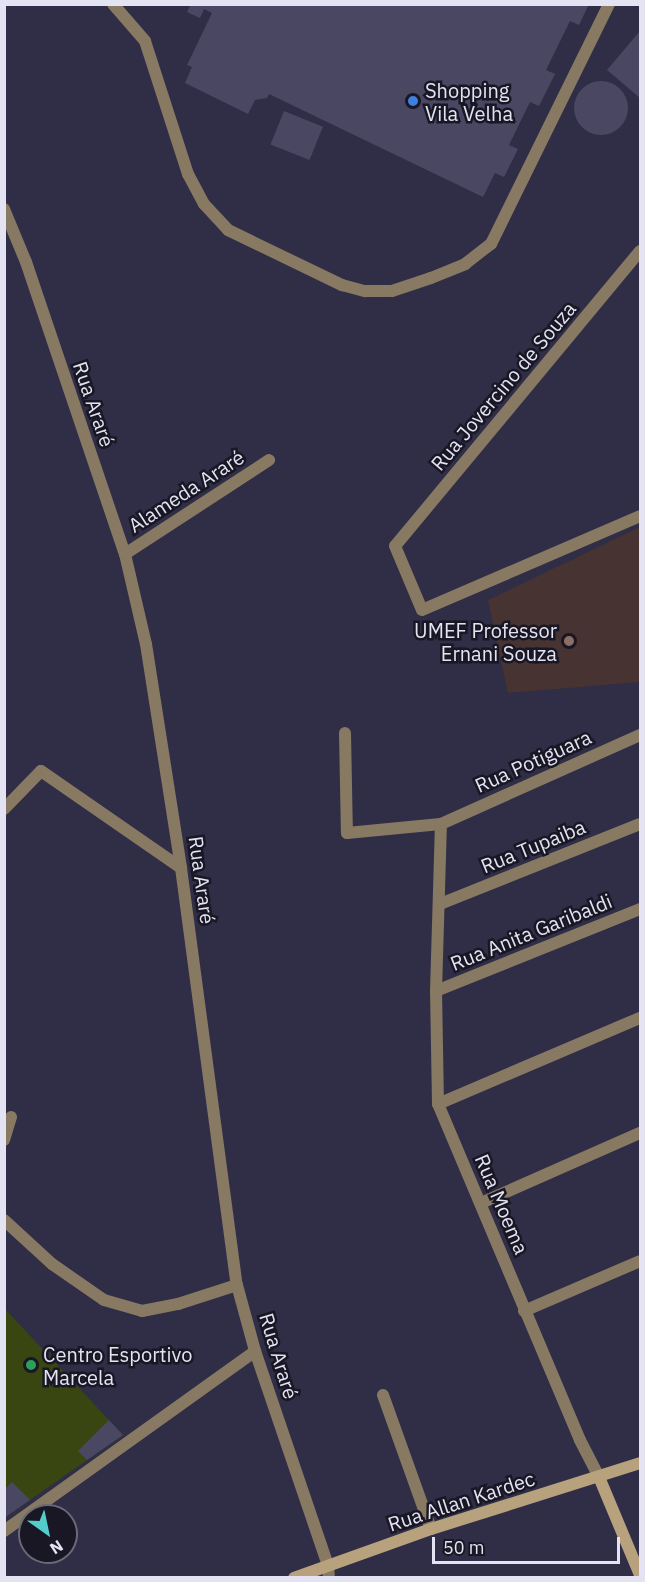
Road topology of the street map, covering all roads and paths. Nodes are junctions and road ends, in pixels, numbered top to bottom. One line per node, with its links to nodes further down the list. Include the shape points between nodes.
1 (113, 4): 2 (street, via 145,41 188,174 204,204 228,230 342,285 365,291 392,291 465,264 491,244)
2 (609, 4)
3 (4, 209): 7 (street, Rua Araré, via 26,262)
4 (640, 251): 6 (street, Rua Jovercino de Souza, via 396,546 422,610)
5 (269, 460): 7 (street, Alameda Araré)
6 (640, 516)
7 (125, 554): 13 (street, Rua Araré, via 146,644)
8 (345, 733): 11 (street, Rua Potiguara, via 347,833)
9 (640, 735): 11 (street, Rua Potiguara)
10 (4, 809): 13 (street, via 41,771)
11 (441, 824): 14 (street, Rua Moema)
12 (640, 824): 14 (street, Rua Tupaiba)
13 (181, 868): 25 (street, Rua Araré)
14 (440, 904): 16 (street, Rua Moema)
15 (640, 909): 16 (street, Rua Anita Garibaldi)
16 (436, 992): 18 (street, Rua Moema)
17 (640, 1018): 18 (street)
18 (438, 1104): 22 (street, Rua Moema)
19 (11, 1117): 21 (street)
20 (640, 1133): 22 (street)
21 (4, 1140)
22 (482, 1203): 26 (street, Rua Moema)
23 (4, 1220): 25 (street, via 52,1264 104,1300 142,1311)
24 (640, 1262): 26 (street)
25 (237, 1285): 27 (street, Rua Araré)
26 (524, 1311): 30 (street, Rua Moema)
27 (255, 1351): 32 (street); 33 (street, Rua Araré)
28 (382, 1395): 31 (street)
29 (640, 1463): 30 (main road, Rua Allan Kardec)
30 (599, 1477): 31 (main road, Rua Allan Kardec); 34 (main road, Rua Moema)
31 (431, 1529): 33 (main road, Rua Allan Kardec)
32 (4, 1531)
33 (328, 1571): 35 (main road, Rua Allan Kardec)
34 (640, 1575)
35 (294, 1578)

